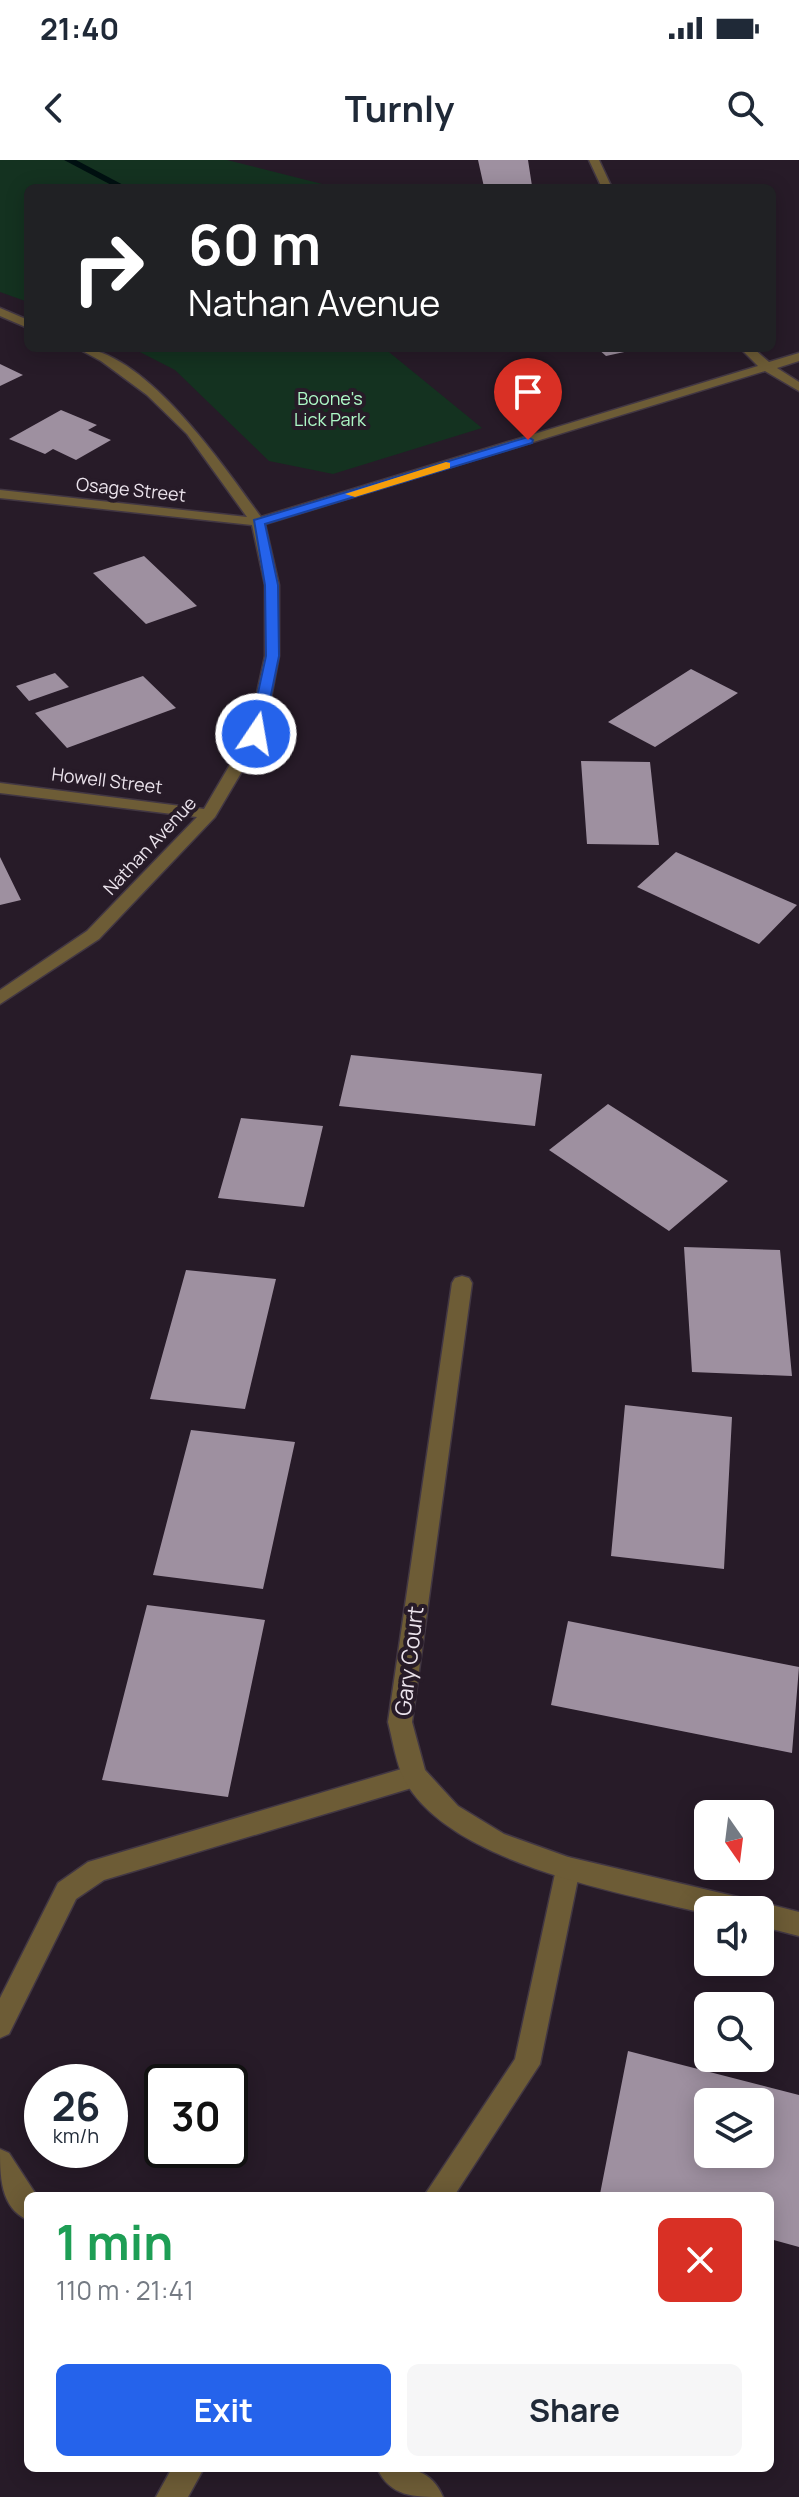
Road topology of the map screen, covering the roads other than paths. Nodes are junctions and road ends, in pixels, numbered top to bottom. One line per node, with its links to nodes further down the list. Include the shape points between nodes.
1 (594, 160): 2 (street)
2 (605, 184)
3 (0, 312): 4 (street)
4 (24, 322)
5 (92, 352): 11 (street, via 151,392 191,431)
6 (750, 352): 8 (street)
7 (799, 357): 8 (street)
8 (767, 367): 9 (street); 11 (street)
9 (799, 387)
10 (0, 494): 11 (street, Osage Street)
11 (258, 522): 13 (street, Nathan Avenue, via 272,585 272,656 256,734)
12 (0, 788): 13 (street, Howell Street)
13 (209, 814): 14 (street, Nathan Avenue, via 93,935)
14 (0, 998)
15 (462, 1283): 16 (street, Gary Court, via 400,1722)
16 (415, 1776): 17 (street, Gary Court, via 461,1821 496,1842); 21 (street, via 97,1870 67,1891)
17 (568, 1869): 18 (street, Gary Court); 23 (street, via 527,2064)
18 (694, 1899)
19 (774, 1918): 20 (street)
20 (799, 1924)
21 (0, 2025)
22 (0, 2162): 24 (street)
23 (441, 2192)
24 (24, 2200)
25 (187, 2472): 27 (street)
26 (397, 2472): 28 (street)
27 (171, 2497)
28 (428, 2497)

